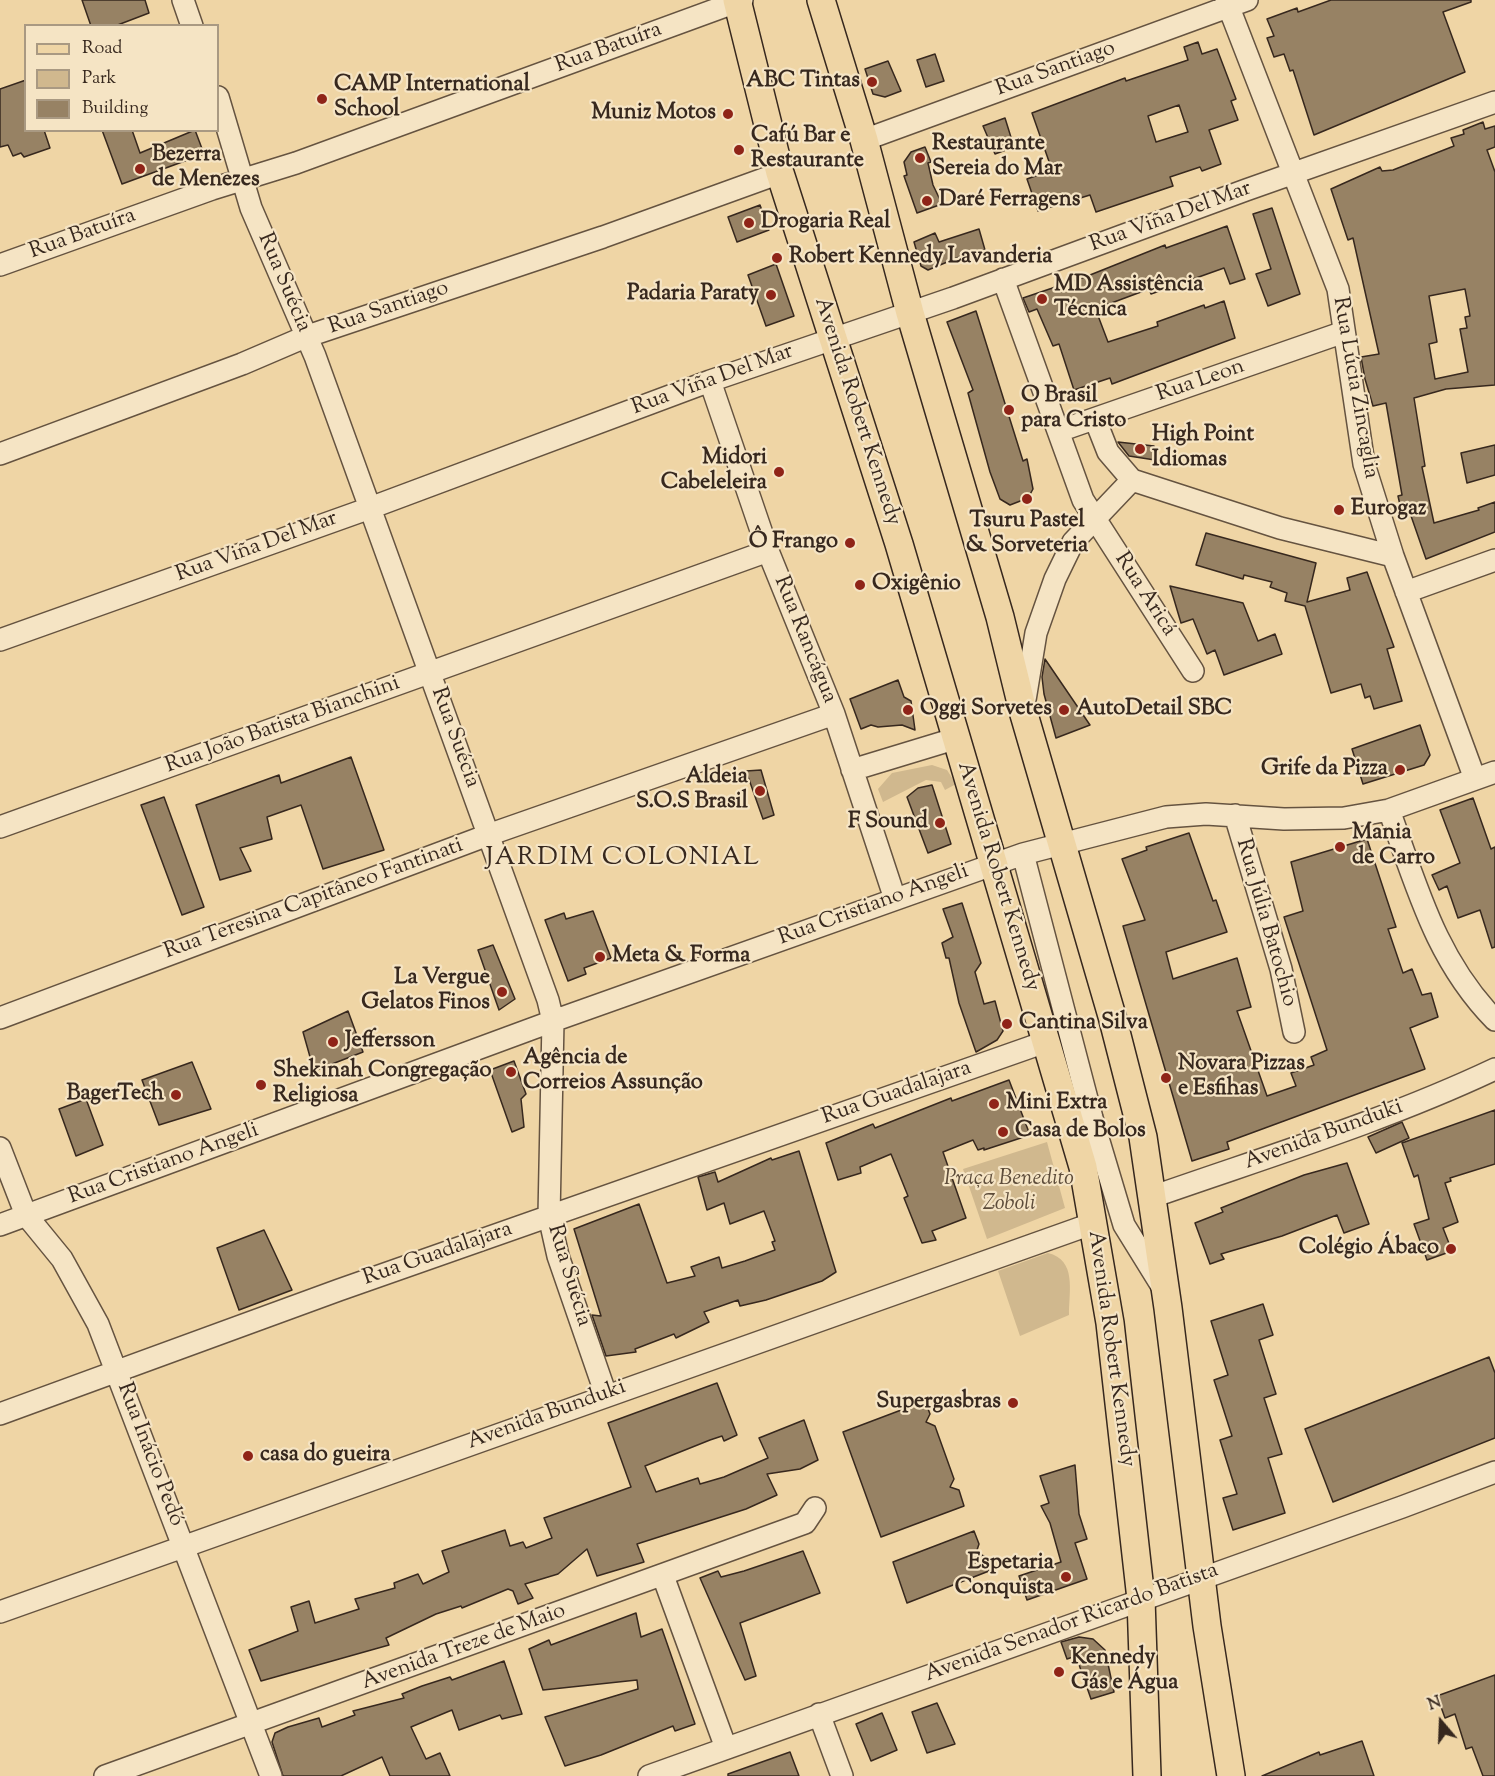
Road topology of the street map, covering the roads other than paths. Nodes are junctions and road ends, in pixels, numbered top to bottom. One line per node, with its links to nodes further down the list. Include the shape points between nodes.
1 (183, 0): 5 (street)
2 (820, 0): 8 (main road, Avenida Robert Kennedy)
3 (739, 1): 9 (main road, Avenida Robert Kennedy); 11 (street, Rua Batuíra)
4 (1234, 2): 8 (street, Rua Santiago); 10 (street, Rua Lúcia Zincaglia)
5 (191, 24)
6 (219, 101): 11 (street, Rua Suécia)
7 (1495, 102): 10 (street, Rua Viña Del Mar)
8 (864, 140): 14 (main road, Avenida Robert Kennedy)
9 (780, 172): 16 (street, Rua Santiago); 17 (main road, Avenida Robert Kennedy)
10 (1294, 173): 13 (street, Rua Viña Del Mar); 15 (street, Rua Lúcia Zincaglia, via 1338,289)
11 (242, 181): 12 (street, Rua Batuíra); 16 (street, Rua Suécia)
12 (0, 265)
13 (1003, 279): 14 (street, Rua Viña Del Mar); 20 (street, Rua Aricá)
14 (910, 312): 17 (street, Rua Viña Del Mar); 32 (main road, Avenida Robert Kennedy, via 1000,617)
15 (1344, 332): 19 (street, Rua Leon); 26 (street, Rua Lúcia Zincaglia, via 1364,464)
16 (305, 338): 21 (street, Rua Santiago); 23 (street, Rua Suécia)
17 (831, 338): 18 (street, Rua Viña Del Mar); 34 (main road, Avenida Robert Kennedy, via 899,544)
18 (710, 381): 23 (street, Rua Viña Del Mar); 25 (street, Rua Rancágua)
19 (1095, 419): 20 (street, Rua Leon); 22 (street, via 1108,452)
20 (1059, 432): 24 (street, Rua Aricá, via 1080,491)
21 (0, 454)
22 (1132, 480): 24 (street); 26 (street, via 1280,528)
23 (370, 508): 29 (street, Rua Viña Del Mar); 31 (street, Rua Suécia)
24 (1095, 519): 30 (street, Rua Aricá); 32 (street, via 1073,542 1055,579 1036,633)
25 (768, 551): 31 (street, Rua João Batista Bianchini); 33 (street, Rua Rancágua)
26 (1393, 556): 28 (street, Rua Lúcia Zincaglia)
27 (1495, 560): 28 (street)
28 (1406, 592): 37 (street, Rua Lúcia Zincaglia)
29 (0, 640)
30 (1193, 670)
31 (430, 674): 40 (street, Rua João Batista Bianchini); 41 (street, Rua Suécia)
32 (1023, 711): 42 (main road, Avenida Robert Kennedy)
33 (834, 714): 35 (street, Rua Rancágua); 41 (street, Rua Teresina Capitâneo Fantinati)
34 (954, 739): 35 (street); 44 (main road, Avenida Robert Kennedy)
35 (852, 770): 45 (street, Rua Rancágua)
36 (1495, 772): 37 (street, Rua Cristiano Angeli)
37 (1475, 779): 38 (street, Rua Cristiano Angeli)
38 (1389, 810): 39 (street, Rua Cristiano Angeli, via 1344,818); 47 (street, via 1442,951)
39 (1234, 815): 42 (street, Rua Cristiano Angeli, via 1166,817); 49 (street, Rua Júlia Batochio, via 1281,969)
40 (0, 827)
41 (488, 835): 46 (street, Rua Teresina Capitâneo Fantinati); 48 (street, Rua Suécia)
42 (1060, 844): 43 (street, Rua Cristiano Angeli); 53 (main road, Avenida Robert Kennedy, via 1112,1016 1143,1137)
43 (1023, 854): 44 (street, Rua Cristiano Angeli); 58 (street, Avenida Robert Kennedy, via 1124,1225)
44 (994, 864): 45 (street, Rua Cristiano Angeli); 50 (main road, Avenida Robert Kennedy)
45 (896, 899): 48 (street, Rua Cristiano Angeli)
46 (0, 1018)
47 (1495, 1020)
48 (553, 1021): 54 (street, Rua Cristiano Angeli); 55 (street, Rua Suécia)
49 (1294, 1032)
50 (1048, 1041): 55 (street, Rua Guadalajara); 56 (main road, Avenida Robert Kennedy)
51 (1495, 1069): 53 (street, Avenida Bunduki, via 1456,1088)
52 (0, 1148): 54 (street, Rua Inácio Pedó)
53 (1152, 1197): 58 (main road, Avenida Robert Kennedy)
54 (26, 1215): 57 (street, Rua Cristiano Angeli); 59 (street, Rua Inácio Pedó, via 76,1279)
55 (549, 1216): 59 (street, Rua Guadalajara); 60 (street, Rua Suécia, via 558,1256)
56 (1094, 1222): 60 (street, Avenida Bunduki); 67 (main road, Avenida Robert Kennedy, via 1110,1323)
57 (0, 1225)
58 (1165, 1291): 66 (main road, Avenida Robert Kennedy)
59 (117, 1372): 61 (street, Rua Guadalajara); 64 (street, Rua Inácio Pedó)
60 (606, 1395): 64 (street, Avenida Bunduki)
61 (0, 1414)
62 (1495, 1472): 66 (street, Avenida Senador Ricardo Batista)
63 (815, 1508): 65 (street, Avenida Treze de Maio, via 804,1523)
64 (184, 1545): 68 (street, Avenida Bunduki); 70 (street, Rua Inácio Pedó)
65 (663, 1576): 70 (street, Avenida Treze de Maio); 71 (street)
66 (1203, 1577): 67 (street, Avenida Senador Ricardo Batista); 77 (main road, Avenida Robert Kennedy)
67 (1141, 1599): 69 (street, Avenida Senador Ricardo Batista); 76 (main road, Avenida Robert Kennedy)
68 (0, 1612)
69 (819, 1714): 71 (street, Avenida Senador Ricardo Batista); 75 (street)
70 (253, 1725): 72 (street, Avenida Treze de Maio); 73 (street, Rua Inácio Pedó)
71 (726, 1748): 74 (street, Avenida Senador Ricardo Batista)
72 (105, 1776)
73 (271, 1776)
74 (649, 1776)
75 (842, 1776)
76 (1147, 1776)
77 (1231, 1776)

